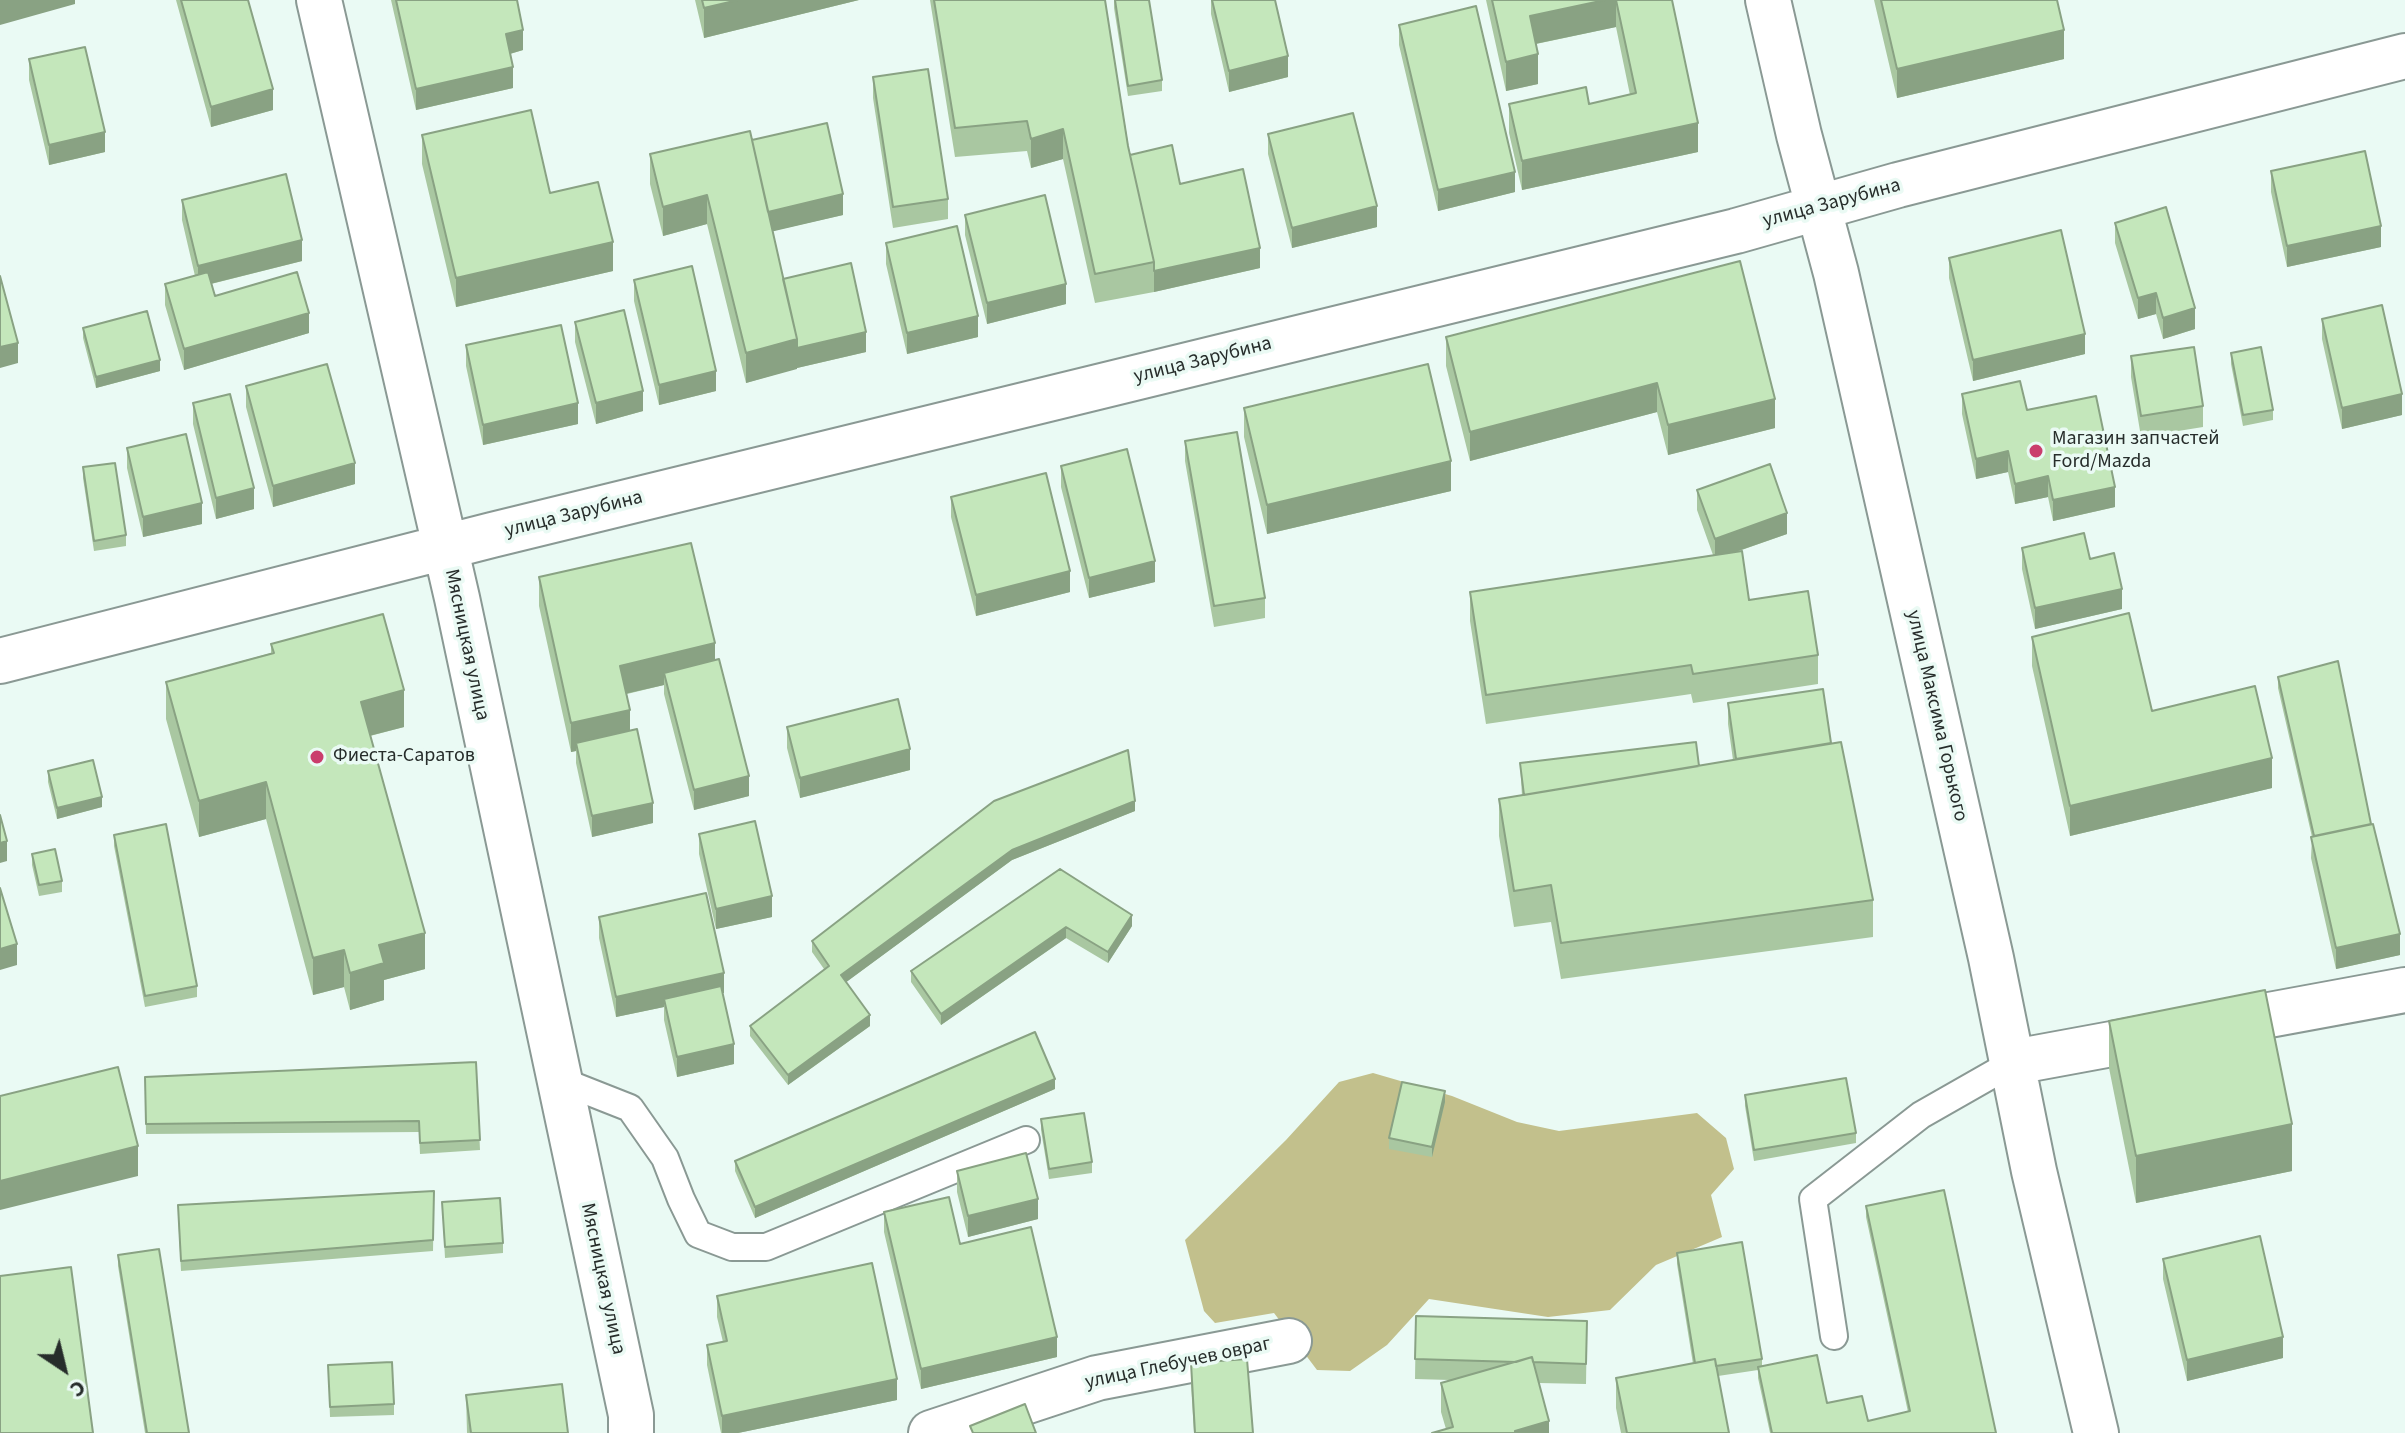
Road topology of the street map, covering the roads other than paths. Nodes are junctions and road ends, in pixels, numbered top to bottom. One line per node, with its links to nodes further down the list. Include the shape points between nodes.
1 (319, 0): 5 (street, Мясницкая улица)
2 (1768, 0): 4 (street, улица Максима Горького)
3 (2405, 56): 4 (street, улица Зарубина)
4 (1818, 207): 5 (street, улица Зарубина); 8 (street, улица Максима Горького)
5 (445, 548): 6 (street, улица Зарубина); 9 (street, Мясницкая улица)
6 (0, 661)
7 (2405, 990): 8 (street, via 2274,1004)
8 (2014, 1062): 11 (lane, via 1921,1115 1813,1199); 15 (street, улица Максима Горького)
9 (559, 1080): 10 (lane, via 630,1108 665,1158 698,1234 732,1247 766,1247); 13 (street, Мясницкая улица)
10 (1026, 1140)
11 (1834, 1336)
12 (1289, 1341): 14 (street, улица Глебучев овраг, via 1097,1378)
13 (631, 1433)
14 (931, 1433)
15 (2096, 1433)

